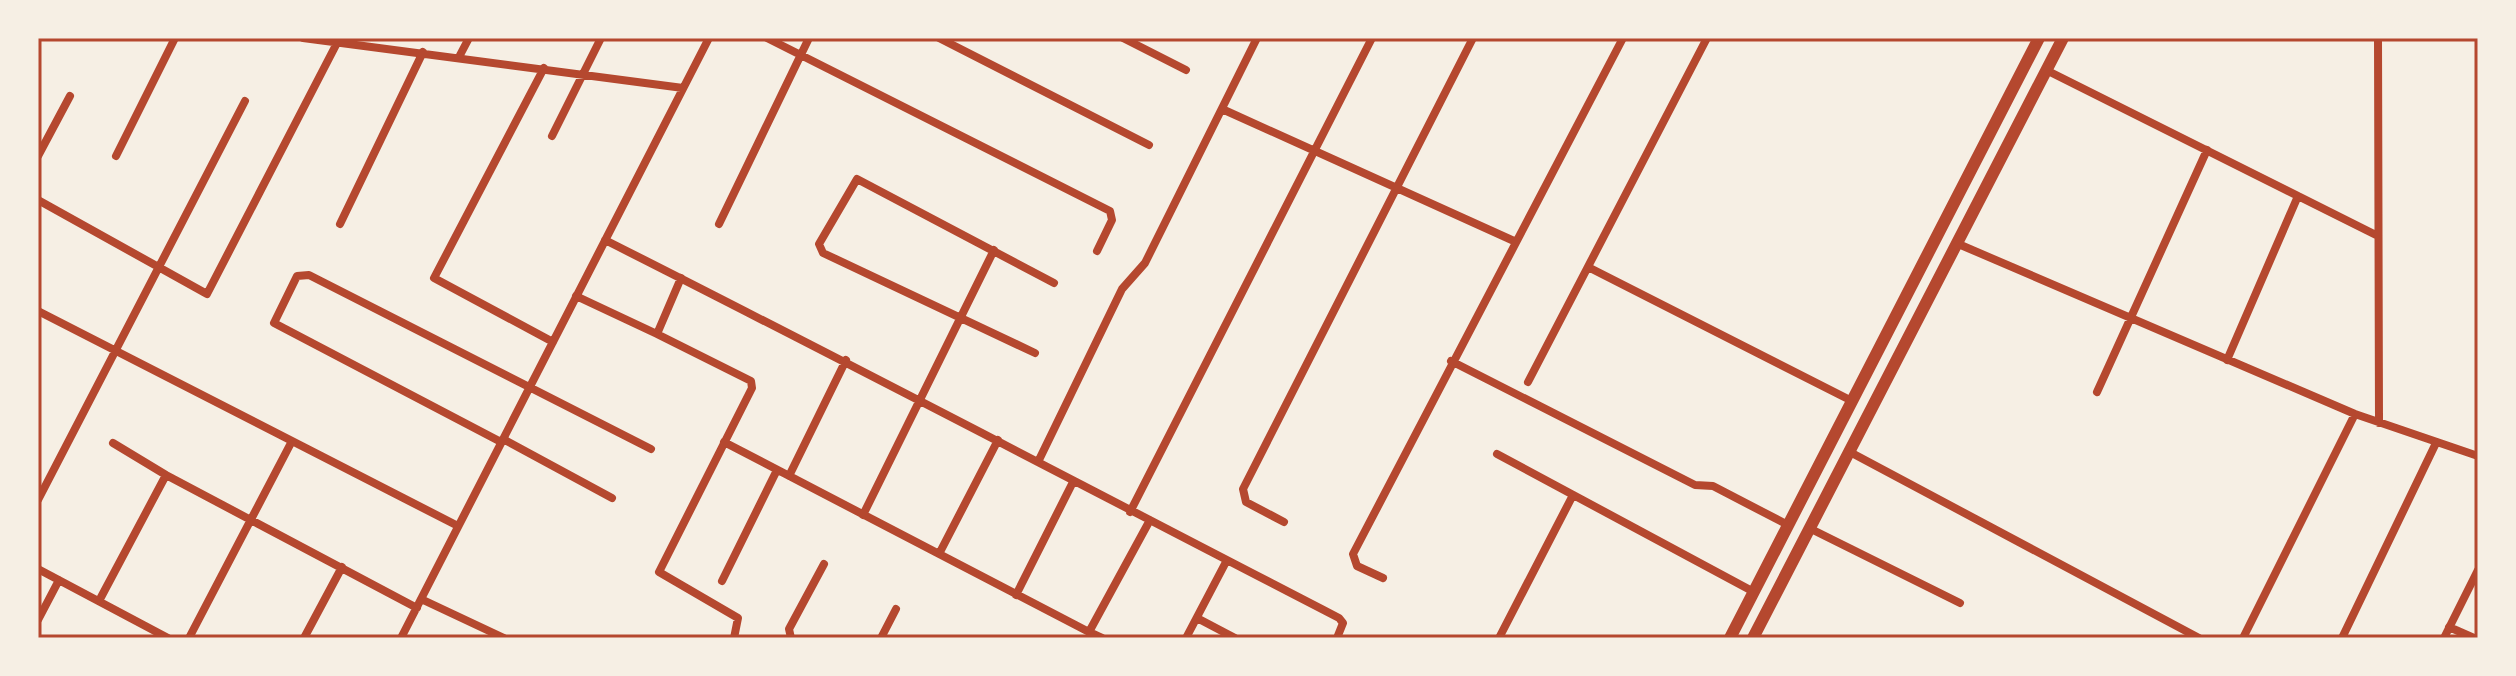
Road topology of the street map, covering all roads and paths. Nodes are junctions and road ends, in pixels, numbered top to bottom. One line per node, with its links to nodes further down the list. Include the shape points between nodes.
1 (175, 38): 36 (street)
2 (303, 38): 19 (street)
3 (469, 38): 22 (street)
4 (601, 38): 26 (street)
5 (709, 38): 27 (street)
6 (767, 38): 21 (street)
7 (809, 38): 21 (street)
8 (939, 38): 32 (street)
9 (1123, 38): 24 (street)
10 (1257, 38): 30 (street)
11 (1372, 38): 34 (street)
12 (1473, 38): 37 (street)
13 (1623, 38): 44 (street)
14 (1707, 38): 48 (street)
15 (2039, 38): 67 (main road)
16 (2063, 38): 25 (main road)
17 (2378, 38): 42 (street)
18 (353, 41): 19 (street); 20 (street)
19 (337, 43): 49 (street, via 212,288 207,294)
20 (423, 52): 22 (street); 40 (street)
21 (800, 55): 41 (street); 47 (street, via 1110,211 1112,220)
22 (459, 57): 23 (street)
23 (544, 68): 26 (street); 57 (street, via 434,278)
24 (1186, 70)
25 (2046, 70): 33 (street); 45 (main road)
26 (583, 74): 27 (street); 31 (street)
27 (683, 88): 43 (street)
28 (70, 96): 35 (street)
29 (245, 101): 49 (street)
30 (1222, 109): 34 (street); 80 (street, via 1145,263 1122,289)
31 (552, 136)
32 (1149, 145)
33 (2207, 150): 38 (street); 54 (street)
34 (1314, 151): 37 (street); 88 (street)
35 (38, 156)
36 (116, 156)
37 (1396, 187): 44 (street); 92 (street, via 1243,489 1246,502)
38 (2298, 196): 42 (street); 61 (street)
39 (38, 200): 49 (street)
40 (340, 224)
41 (719, 224)
42 (2376, 235): 69 (street)
43 (605, 240): 50 (street); 52 (street)
44 (1514, 241): 62 (street)
45 (1956, 243): 54 (street); 77 (main road)
46 (994, 250): 51 (street); 55 (street); 55 (street, via 857,179 819,244 823,253)
47 (1097, 251)
48 (1588, 267): 63 (street); 67 (street)
49 (158, 268): 58 (street)
50 (681, 278): 56 (street); 60 (street)
51 (1054, 283)
52 (576, 296): 56 (street); 57 (street)
53 (38, 312): 58 (street)
54 (2130, 318): 61 (street); 65 (street)
55 (961, 319): 59 (street); 66 (street)
56 (657, 334): 73 (street, via 751,381)
57 (553, 342): 64 (street)
58 (115, 350): 71 (street); 87 (street)
59 (1035, 353)
60 (846, 360): 66 (street); 83 (street)
61 (2227, 360): 68 (street)
62 (1451, 361): 93 (street, via 1695,485 1713,486); 102 (street, via 1353,554 1357,566)
63 (1528, 382)
64 (529, 388): 72 (street); 72 (street, via 309,275 297,276 275,318 280,327); 76 (street)
65 (2097, 392)
66 (918, 400): 70 (street); 89 (street)
67 (1852, 401): 93 (main road)
68 (2355, 414): 69 (street); 132 (street)
69 (2379, 423): 75 (street)
70 (998, 440): 80 (street); 96 (street)
71 (292, 441): 90 (street); 94 (street)
72 (502, 441): 86 (street); 94 (street)
73 (724, 442): 81 (street); 120 (street, via 659,572 738,618)
74 (113, 443): 82 (street)
75 (2436, 443): 79 (street); 133 (street)
76 (651, 449)
77 (1848, 451): 95 (main road); 131 (street)
78 (1497, 454): 85 (street)
79 (2478, 456)
80 (1038, 462): 84 (street)
81 (777, 470): 83 (street); 104 (street)
82 (166, 475): 90 (street); 107 (street)
83 (789, 476): 89 (street)
84 (1073, 482): 88 (street); 106 (street)
85 (1573, 495): 105 (street); 128 (street)
86 (612, 498)
87 (38, 500)
88 (1130, 512): 91 (street)
89 (863, 515): 96 (street)
90 (252, 518): 99 (street); 116 (street)
91 (1150, 520): 97 (street); 114 (street)
92 (1284, 522)
93 (1788, 525): 105 (main road)
94 (458, 526): 108 (street)
95 (1809, 528): 109 (street); 130 (main road)
96 (939, 554): 106 (street)
97 (1227, 560): 111 (street); 127 (street, via 1339,618 1343,623)
98 (824, 564): 121 (street, via 789,629)
99 (342, 567): 108 (street); 117 (street)
100 (38, 569): 103 (street)
101 (2478, 570): 113 (street)
102 (1383, 578)
103 (59, 580): 107 (street); 112 (street)
104 (722, 581)
105 (1754, 592): 129 (main road)
106 (1016, 595): 114 (street)
107 (99, 601): 115 (street)
108 (419, 603): 118 (street); 119 (street)
109 (1960, 603)
110 (896, 609): 122 (street)
111 (1197, 618): 125 (street); 126 (street)
112 (38, 620)
113 (2449, 627): 134 (street); 135 (street)
114 (1085, 630): 123 (street); 124 (street)
115 (168, 638)
116 (189, 638)
117 (304, 638)
118 (401, 638)
119 (504, 638)
120 (734, 638)
121 (791, 638)
122 (881, 638)
123 (1075, 638)
124 (1102, 638)
125 (1186, 638)
126 (1235, 638)
127 (1337, 638)
128 (1499, 638)
129 (1730, 638)
130 (1753, 638)
131 (2199, 638)
132 (2243, 638)
133 (2342, 638)
134 (2444, 638)
135 (2474, 638)

